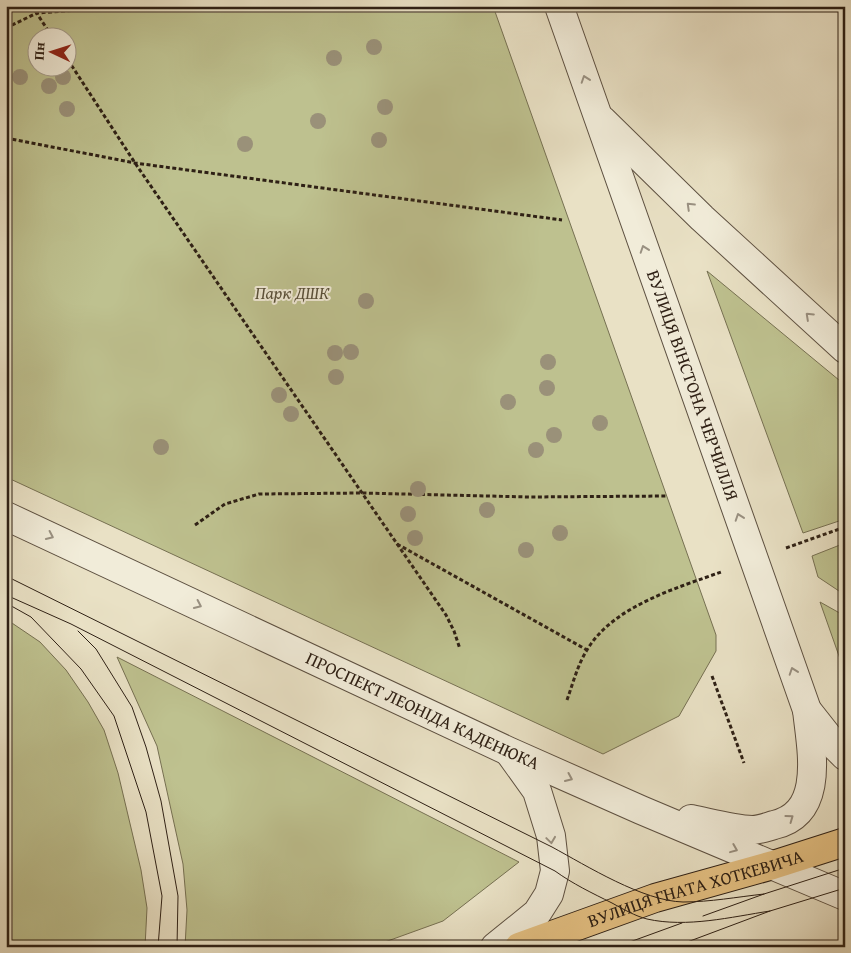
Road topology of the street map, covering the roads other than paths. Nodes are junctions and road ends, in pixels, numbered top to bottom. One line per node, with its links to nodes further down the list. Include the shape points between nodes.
1 (559, 6): 2 (street, ВУЛИЦЯ ВІНСТОНА ЧЕРЧИЛЛЯ, one-way to 1)
2 (598, 116): 3 (street, one-way to 2, via 702,218); 5 (street, ВУЛИЦЯ ВІНСТОНА ЧЕРЧИЛЛЯ, one-way to 2)
3 (845, 349)
4 (6, 516): 6 (street, ПРОСПЕКТ ЛЕОНІДА КАДЕНЮКА, one-way to 6)
5 (807, 710): 7 (street, ВУЛИЦЯ ВІНСТОНА ЧЕРЧИЛЛЯ); 8 (street, one-way to 5, via 753,830 782,823 802,809 811,788 812,752)
6 (508, 750): 8 (street, ПРОСПЕКТ ЛЕОНІДА КАДЕНЮКА, one-way to 8); 12 (street, one-way to 12, via 538,791 551,836 555,871 549,894 538,913)
7 (845, 756)
8 (641, 810): 10 (street, ПРОСПЕКТ ЛЕОНІДА КАДЕНЮКА, one-way to 10)
9 (845, 842): 10 (highway, ВУЛИЦЯ ГНАТА ХОТКЕВИЧА)
10 (773, 865): 11 (street, ПРОСПЕКТ ЛЕОНІДА КАДЕНЮКА); 13 (highway, ВУЛИЦЯ ГНАТА ХОТКЕВИЧА, via 655,898)
11 (845, 896)
12 (495, 947)
13 (519, 947)

